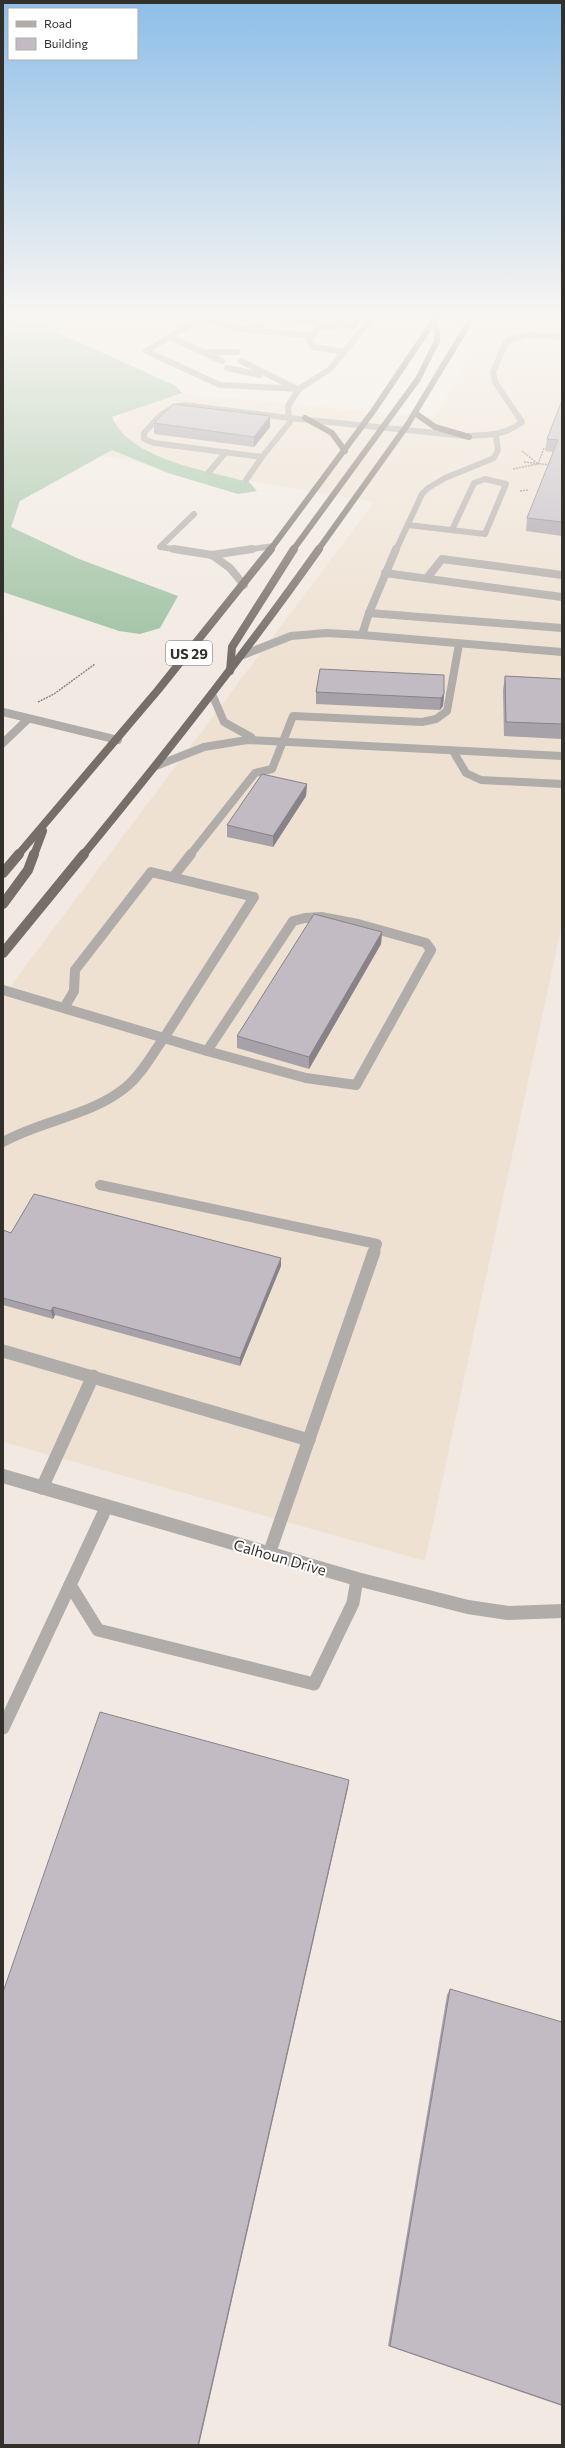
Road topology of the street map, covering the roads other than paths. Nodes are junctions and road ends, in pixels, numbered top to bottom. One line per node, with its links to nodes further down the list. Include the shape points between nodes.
1 (147, 430): 13 (lane, via 144,439 154,443)
2 (283, 430): 14 (lane)
3 (327, 430): 12 (highway)
4 (360, 430): 12 (highway, US 29)
5 (381, 430): 33 (highway, via 282,567 232,647)
6 (404, 430): 32 (highway, US 29)
7 (406, 430): 11 (lane)
8 (446, 430): 11 (highway)
9 (512, 430): 10 (lane)
10 (496, 436): 11 (lane); 18 (lane, via 498,450 494,458 427,488)
11 (469, 437)
12 (345, 451): 20 (highway, US 29)
13 (226, 452): 14 (lane); 15 (lane)
14 (262, 457): 16 (lane)
15 (209, 472)
16 (246, 480)
17 (194, 514): 21 (lane, via 160,547)
18 (408, 525): 19 (lane); 22 (lane)
19 (452, 530): 19 (lane, via 485,534 506,484 486,479 474,483)
20 (274, 546): 21 (lane); 25 (highway, US 29)
21 (212, 555): 25 (lane, via 230,568)
22 (385, 573): 24 (lane); 27 (lane)
23 (562, 575): 24 (lane, via 442,560)
24 (427, 578): 26 (lane)
25 (244, 585): 38 (highway, US 29)
26 (562, 597)
27 (369, 613): 28 (lane); 29 (lane)
28 (562, 628)
29 (362, 635): 30 (lane); 32 (lane, via 326,633 291,636)
30 (459, 644): 31 (lane); 40 (lane, via 450,701 442,717 422,722 293,716)
31 (562, 652)
32 (243, 655): 33 (highway, US 29)
33 (229, 672): 34 (highway, US 29)
34 (212, 694): 37 (lane, via 224,722); 43 (highway, US 29)
35 (3, 712): 36 (lane)
36 (28, 719): 38 (lane); 39 (lane)
37 (255, 739): 40 (lane); 43 (lane, via 211,743)
38 (118, 740): 45 (highway, US 29)
39 (3, 743)
40 (284, 743): 41 (lane); 47 (lane, via 272,769 255,773)
41 (453, 750): 42 (lane); 44 (lane, via 457,761 472,777 492,781)
42 (562, 756)
43 (156, 766): 49 (highway, US 29)
44 (562, 784)
45 (47, 822): 46 (highway, US 29); 48 (highway, via 28,870)
46 (3, 872)
47 (173, 877): 51 (lane, via 151,872 75,970 74,991); 52 (lane, via 254,897)
48 (3, 904)
49 (3, 953)
50 (3, 990): 51 (lane)
51 (64, 1008): 52 (lane)
52 (164, 1038): 53 (lane); 54 (lane, via 127,1087 95,1106 59,1121 16,1133)
53 (207, 1051): 53 (lane, via 332,1084 356,1085 431,950 426,943 327,917 302,916 293,921)
54 (3, 1142)
55 (100, 1185): 58 (lane, via 377,1244)
56 (3, 1351): 57 (lane)
57 (93, 1376): 58 (lane); 60 (lane)
58 (309, 1440): 62 (lane)
59 (3, 1476): 60 (street, Calhoun Drive)
60 (42, 1488): 61 (street, Calhoun Drive)
61 (106, 1508): 62 (street, Calhoun Drive); 64 (lane)
62 (269, 1554): 63 (street, Calhoun Drive)
63 (357, 1579): 64 (lane, via 353,1603 314,1684 98,1630); 65 (street, Calhoun Drive, via 468,1607 508,1613)
64 (70, 1585): 66 (lane)
65 (562, 1611)
66 (3, 1728)

